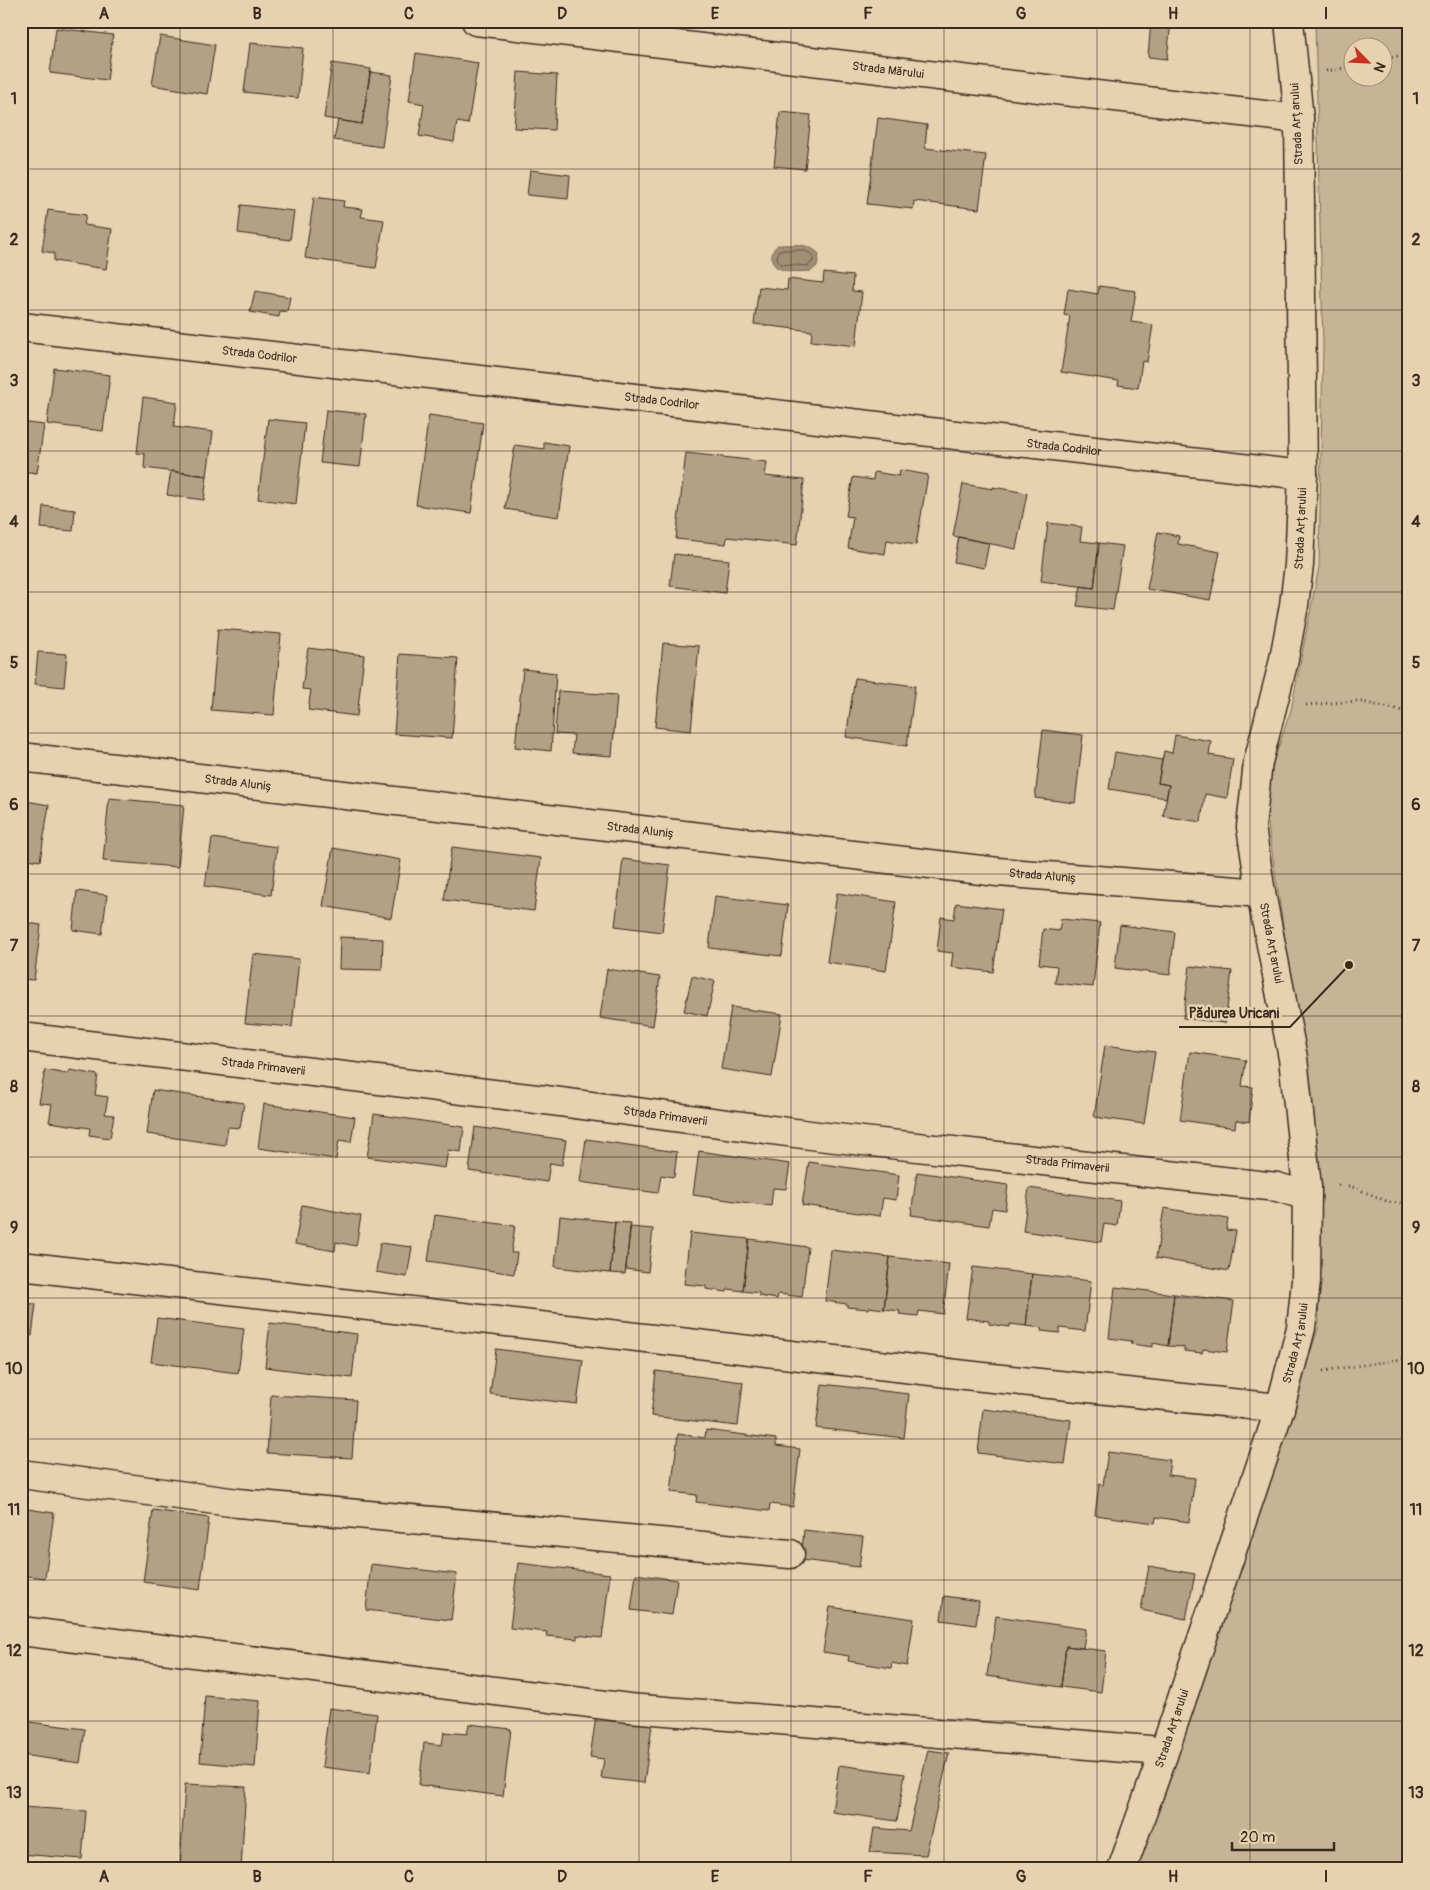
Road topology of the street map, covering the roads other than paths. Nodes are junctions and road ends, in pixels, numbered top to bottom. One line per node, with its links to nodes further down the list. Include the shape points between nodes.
1 (476, 21): 3 (street, Strada Mărului)
2 (1289, 21): 3 (street, Strada Arțarului)
3 (1299, 120): 5 (street, Strada Arțarului)
4 (21, 327): 5 (street, Strada Codrilor)
5 (1303, 476): 7 (street, Strada Arțarului, via 1294,605 1258,762 1251,827)
6 (21, 757): 7 (street, Strada Aluniș, via 998,872)
7 (1261, 892): 9 (street, Strada Arțarului, via 1294,1058)
8 (21, 1037): 9 (street, Strada Primaverii, via 818,1136)
9 (1307, 1191): 11 (street, Strada Arțarului, via 1306,1282 1301,1328)
10 (21, 1266): 11 (street, via 982,1377)
11 (1280, 1408): 15 (street, Strada Arțarului)
12 (21, 1474): 13 (street, via 238,1503)
13 (790, 1554)
14 (21, 1631): 15 (street, via 629,1708 1139,1749)
15 (1163, 1754): 16 (street, Strada Arțarului)
16 (1122, 1869)

